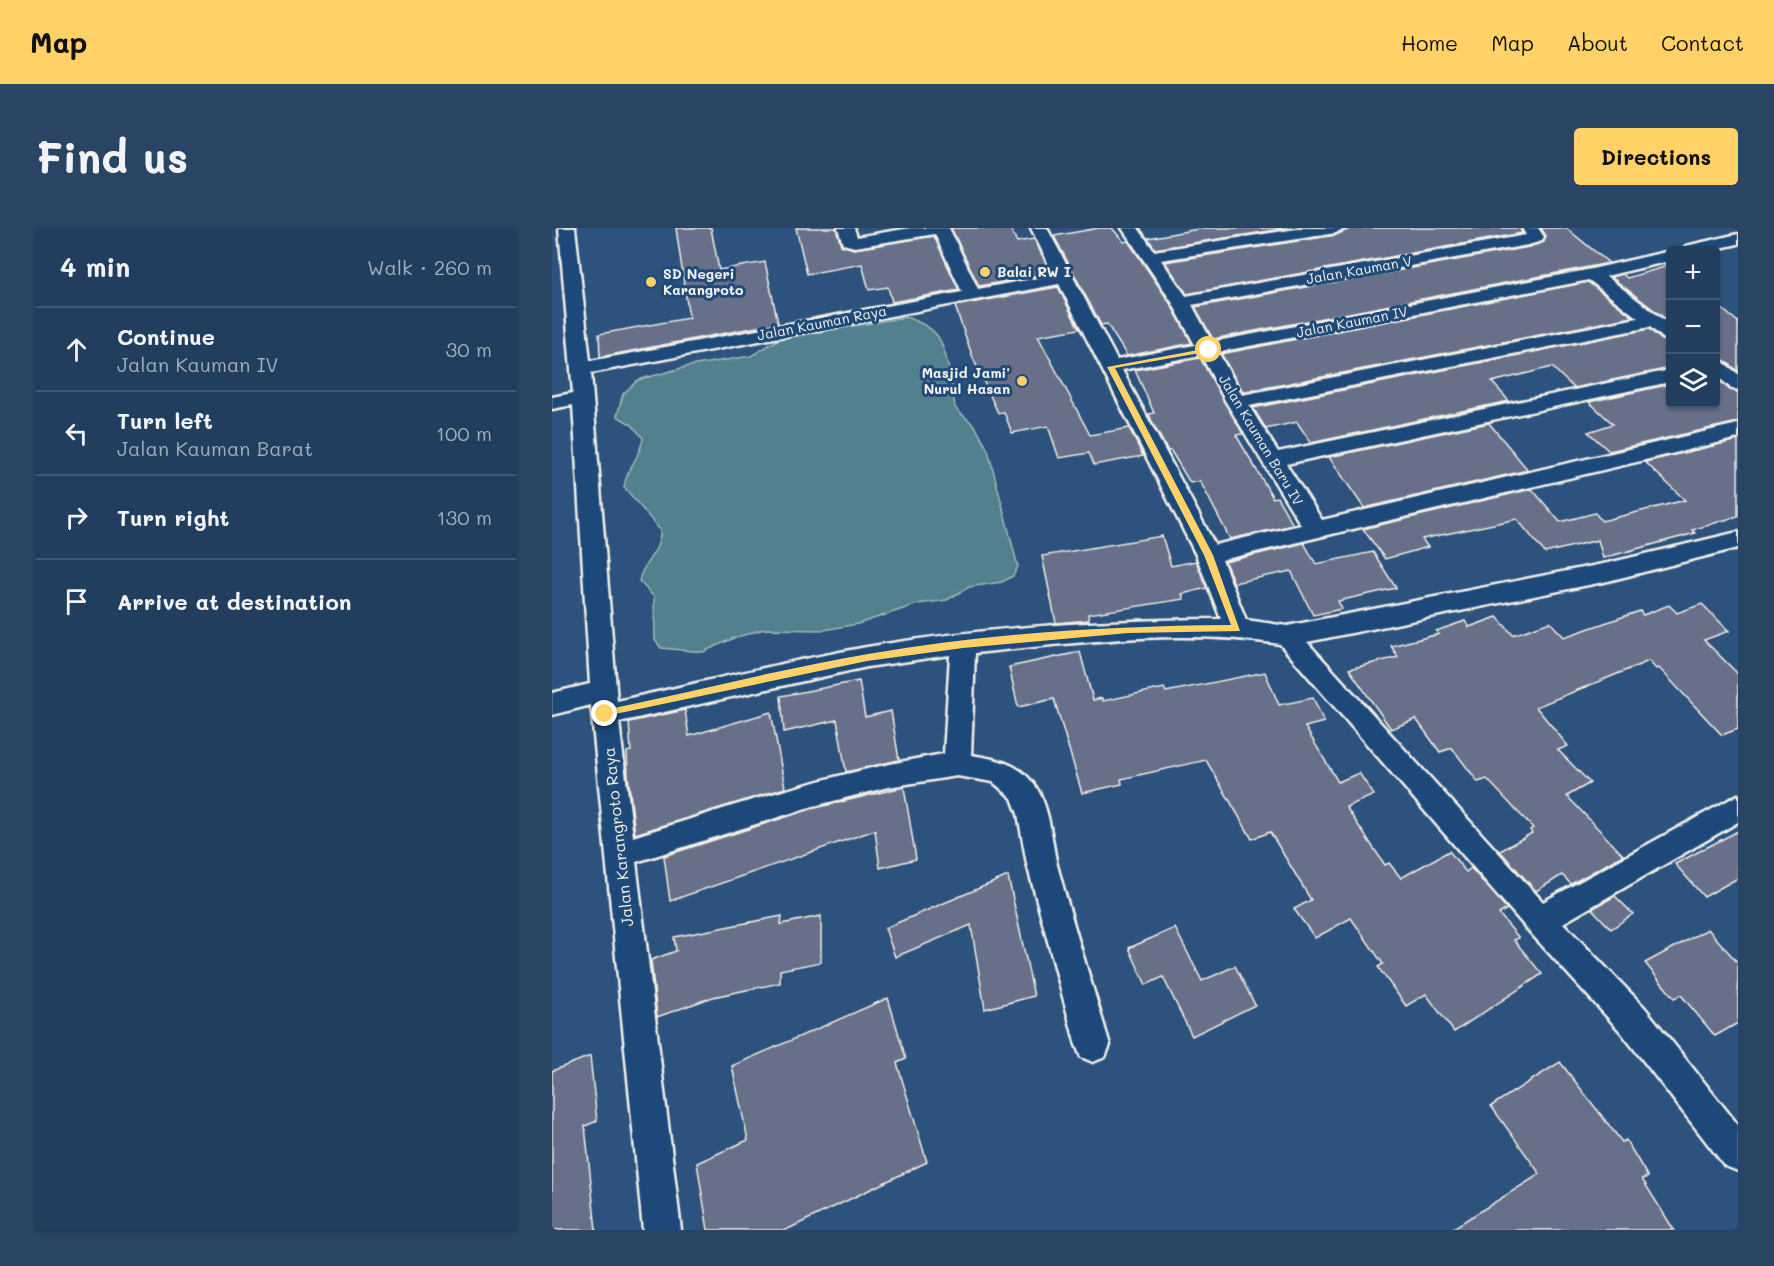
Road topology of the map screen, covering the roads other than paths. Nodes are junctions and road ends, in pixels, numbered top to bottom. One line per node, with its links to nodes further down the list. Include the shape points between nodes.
1 (567, 228): 20 (street, Jalan Karangroto Raya)
2 (941, 228): 7 (street); 14 (street)
3 (1039, 228): 13 (street)
4 (1130, 228): 10 (street, Jalan Kauman Baru IV)
5 (1336, 228): 10 (street)
6 (1533, 232): 15 (street, Jalan Kauman V)
7 (849, 235)
8 (1738, 239): 9 (street)
9 (1709, 246)
10 (1148, 257): 15 (street, Jalan Kauman Baru IV)
11 (1666, 257): 12 (street, Jalan Kauman IV)
12 (1592, 274): 16 (street); 18 (street, Jalan Kauman IV)
13 (1064, 278): 14 (street, Jalan Kauman Raya); 19 (street)
14 (972, 294): 20 (street, Jalan Kauman Raya)
15 (1181, 302): 18 (street, Jalan Kauman Baru IV)
16 (1653, 321): 17 (street); 25 (street)
17 (1666, 330)
18 (1209, 350): 19 (street, Jalan Kauman IV); 25 (street, Jalan Kauman Baru IV)
19 (1110, 367): 31 (street)
20 (581, 369): 24 (street, Jalan Karangroto Raya)
21 (1720, 369): 23 (street)
22 (1666, 377): 28 (street)
23 (1738, 384)
24 (582, 397): 26 (street); 35 (street, Jalan Karangroto Raya)
25 (1236, 402): 28 (street, Jalan Kauman Baru IV)
26 (552, 403)
27 (1738, 431): 29 (street)
28 (1273, 460): 29 (street, Jalan Kauman Baru IV)
29 (1316, 530): 31 (street)
30 (1738, 540): 33 (street, via 1608,572)
31 (1208, 555): 32 (street)
32 (1237, 628): 33 (street); 34 (street, via 1128,629)
33 (1287, 636): 40 (street)
34 (963, 645): 35 (street, via 867,657); 37 (street)
35 (604, 702): 36 (street); 39 (street, Jalan Karangroto Raya)
36 (552, 704)
37 (957, 764): 39 (street, via 888,774); 41 (street, via 1001,772 1023,791)
38 (1738, 807): 40 (street)
39 (620, 854): 43 (street, Jalan Karangroto Raya)
40 (1539, 920): 42 (street, via 1633,1020)
41 (1094, 1045)
42 (1738, 1153)
43 (662, 1230)

